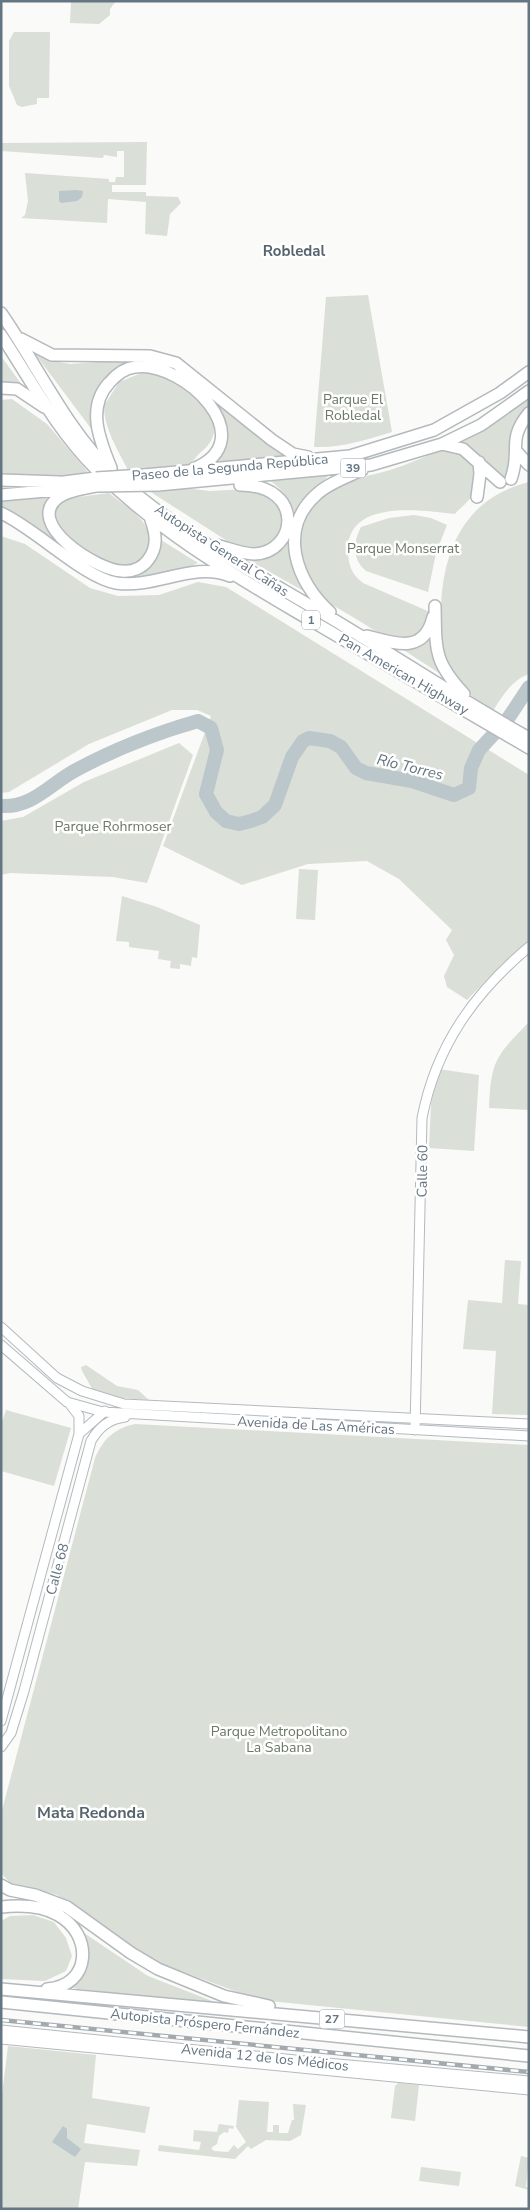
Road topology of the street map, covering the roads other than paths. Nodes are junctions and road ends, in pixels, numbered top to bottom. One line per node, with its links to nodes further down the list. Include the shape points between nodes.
1 (1, 313): 3 (highway, Autopista General Cañas / 1)
2 (1, 336): 7 (highway, Pan American Highway / 1)
3 (18, 338): 11 (highway, via 52,355 164,358 176,363 293,454); 16 (highway, Autopista General Cañas / 1, via 62,410)
4 (529, 372): 11 (highway, Paseo de la Segunda República / 39, via 500,393 434,430)
5 (1, 388): 7 (highway, via 17,389)
6 (529, 391): 9 (highway, Paseo de la Segunda República / 39, via 481,425)
7 (49, 410): 25 (highway, Pan American Highway / 1, via 94,468)
8 (529, 412): 10 (highway, via 516,432)
9 (442, 444): 12 (highway, via 463,449); 14 (highway, Paseo de la Segunda República / 39)
10 (516, 451): 12 (highway, via 514,470 506,480); 13 (highway)
11 (350, 456): 15 (highway, Paseo de la Segunda República / 39)
12 (479, 462): 23 (highway)
13 (529, 465)
14 (371, 466): 20 (highway, Paseo de la Segunda República / 39); 28 (highway, via 317,494 303,512 296,532 294,549 302,577 322,605)
15 (186, 472): 16 (highway, via 204,465 215,452 222,431 218,415 174,375 162,370 134,367 122,371 111,381 96,405 100,438); 19 (highway, Paseo de la Segunda República / 39, bridge, via 144,475)
16 (114, 475): 26 (highway, Autopista General Cañas / 1)
17 (1, 480): 18 (highway)
18 (59, 482): 19 (highway, Paseo de la Segunda República / 39); 21 (highway, Paseo de la Segunda República / 39)
19 (96, 484): 20 (highway, Paseo de la Segunda República / 39, bridge); 22 (highway, Paseo de la Segunda República / 39); 25 (highway, via 58,497 48,515 59,536 86,556 120,572 140,567 150,558 155,547 156,536)
20 (158, 485): 26 (highway, 39, via 254,485 274,492 286,507 288,518 283,537 269,550 244,553)
21 (1, 488)
22 (1, 495)
23 (477, 497)
24 (1, 513): 27 (highway, via 105,580 125,584 148,583 206,571 222,573)
25 (151, 520): 27 (highway, Pan American Highway / 1)
26 (202, 541): 28 (highway, Autopista General Cañas / 1)
27 (253, 586): 29 (highway, Pan American Highway / 1)
28 (350, 630): 29 (highway, Autopista General Cañas / 1); 29 (highway, via 404,644 417,642 428,632 435,606 440,664)
29 (476, 709): 30 (highway, Autopista General Cañas / 1)
30 (512, 734): 31 (highway, Autopista General Cañas / 1); 32 (highway, 1)
31 (529, 738)
32 (529, 748)
33 (529, 947): 40 (main road, Calle 60, via 502,969 480,995 446,1044 428,1090 422,1118)
34 (1, 1327): 37 (main road, via 61,1380 82,1391)
35 (1, 1345): 36 (main road)
36 (67, 1402): 38 (main road, Avenida de Las Américas); 43 (main road, via 79,1416)
37 (124, 1404): 38 (main road); 40 (main road, Avenida de Las Américas)
38 (103, 1412): 39 (main road, Avenida de Las Américas); 43 (main road)
39 (136, 1415): 42 (main road, Avenida de Las Américas); 46 (main road, Calle 68, via 105,1424 91,1441 24,1691 11,1733)
40 (416, 1418): 41 (main road, Avenida de Las Américas); 42 (main road, Calle 60)
41 (529, 1424)
42 (415, 1430): 44 (main road, Avenida de Las Américas)
43 (79, 1434): 45 (main road, Calle 68)
44 (529, 1436)
45 (1, 1721)
46 (1, 1747)
47 (1, 1885): 53 (highway, via 67,1907 158,1968 224,1996)
48 (1, 1901): 49 (highway)
49 (14, 1906): 50 (highway); 51 (highway, via 42,1909 58,1915 80,1937 83,1958 75,1977 59,1987)
50 (1, 1907)
51 (1, 1989): 53 (highway, Autopista Próspero Fernández / 27)
52 (1, 2002): 58 (highway, Autopista Próspero Fernández / 27)
53 (349, 2021): 55 (highway, Autopista Próspero Fernández / 27)
54 (1, 2030): 59 (main road, Avenida 12 de los Médicos)
55 (529, 2037)
56 (1, 2039): 60 (main road, Avenida 12 de los Médicos)
57 (529, 2044): 58 (highway, via 515,2045 514,2050)
58 (525, 2056)
59 (529, 2081)
60 (529, 2090)

